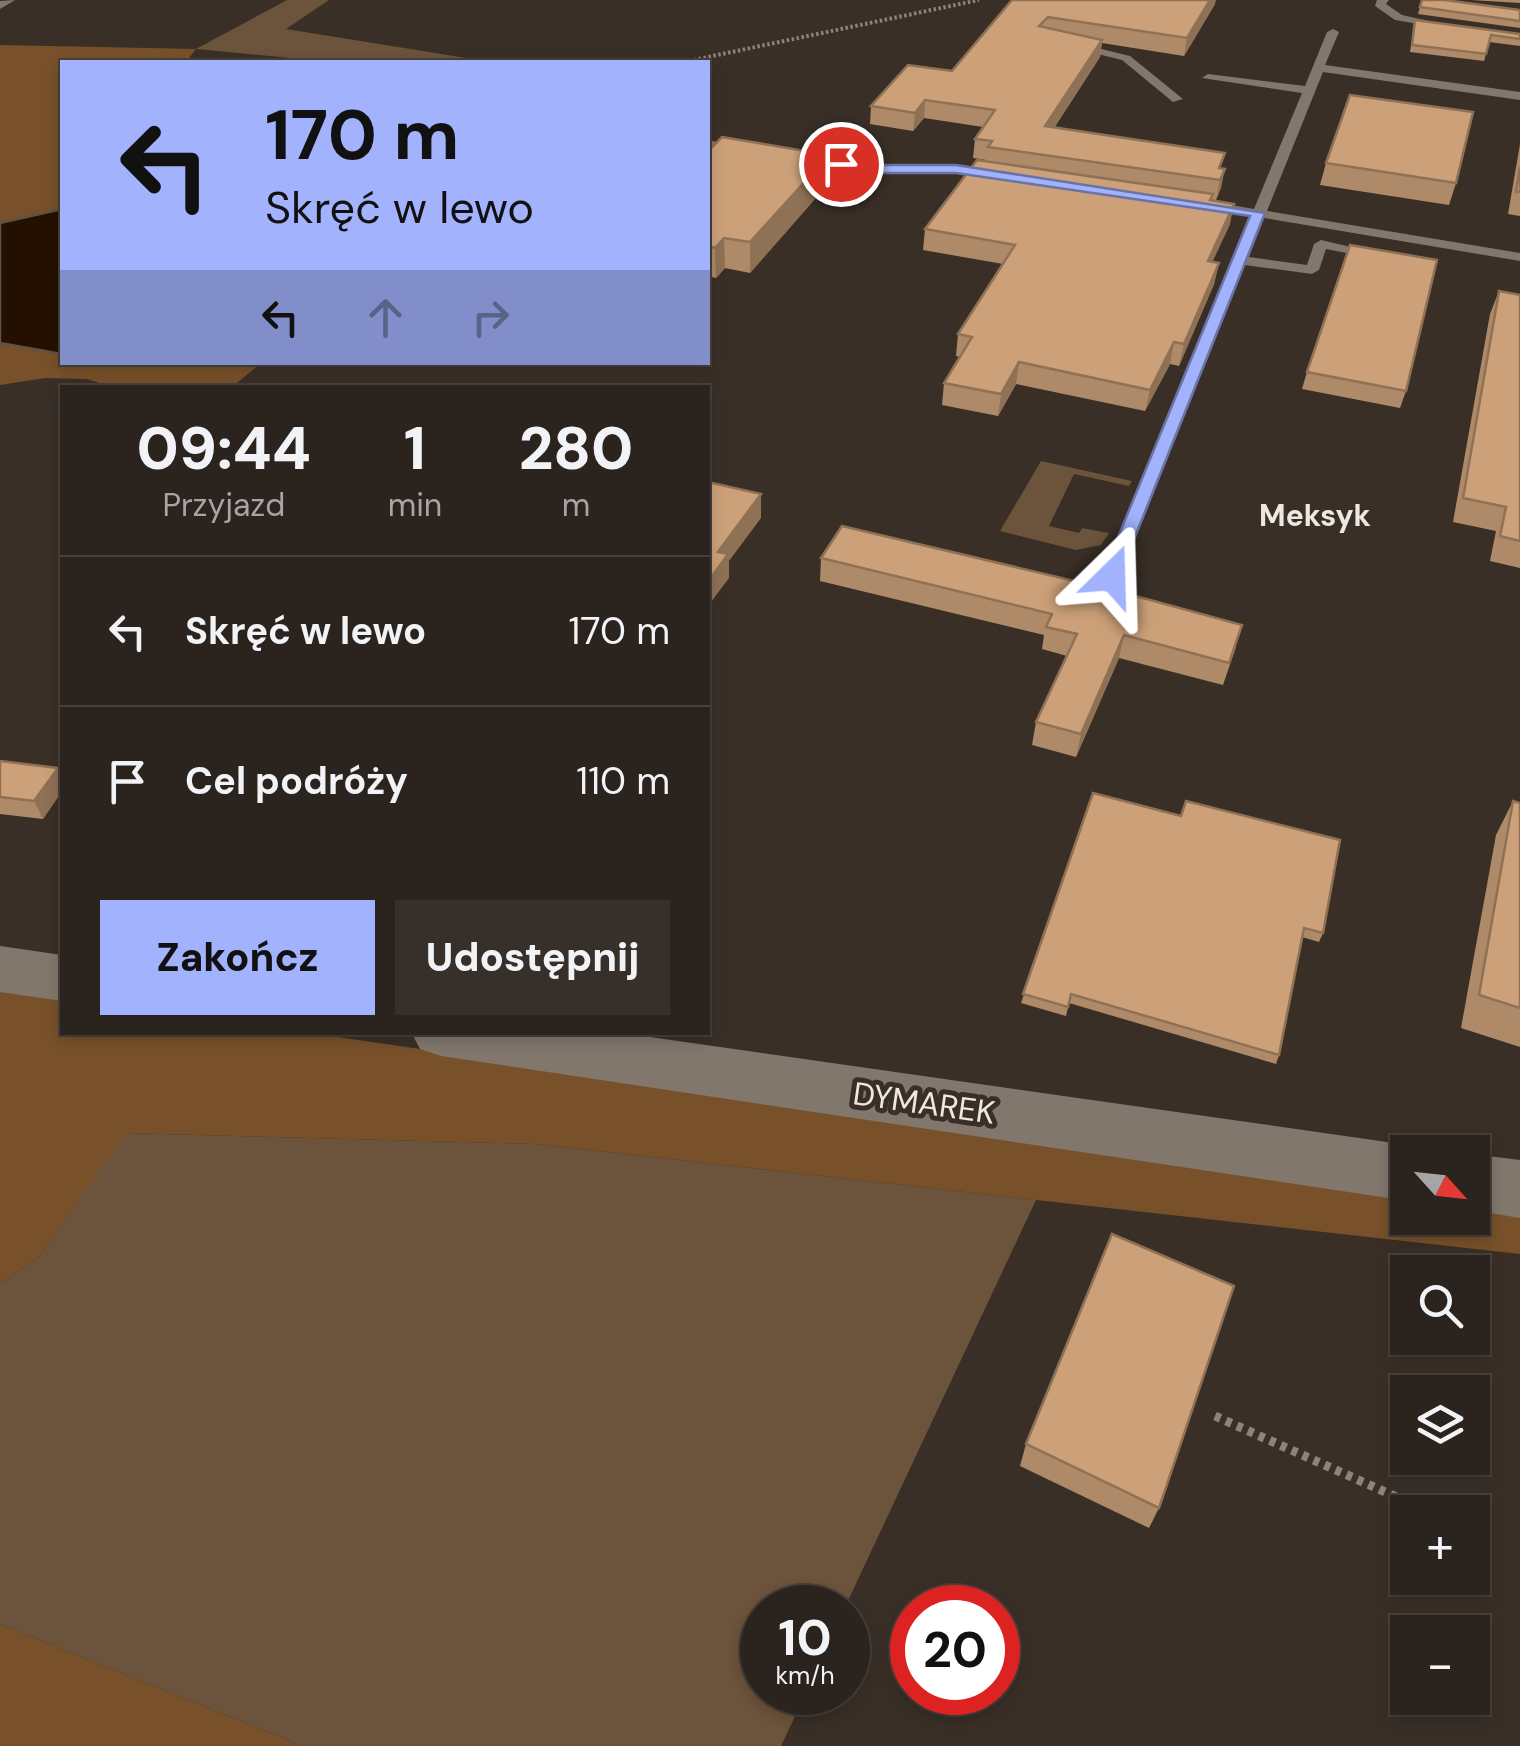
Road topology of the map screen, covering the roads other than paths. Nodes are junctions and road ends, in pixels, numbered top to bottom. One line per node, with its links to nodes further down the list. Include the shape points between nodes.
1 (10, 0): 3 (lane)
2 (1384, 0): 4 (lane, via 1388,14)
3 (0, 6)
4 (1448, 26)
5 (1333, 32): 7 (lane)
6 (1060, 44): 11 (lane, via 1126,58)
7 (1318, 68): 9 (lane); 10 (lane)
8 (1208, 78): 9 (lane)
9 (1309, 90): 17 (lane)
10 (1520, 96)
11 (1177, 99)
12 (710, 144): 13 (lane)
13 (763, 152)
14 (782, 155): 15 (lane, via 874,169)
15 (1008, 176)
16 (1180, 201): 17 (lane)
17 (1258, 213): 18 (lane); 20 (lane)
18 (1394, 236): 19 (lane); 20 (lane, via 1390,256 1321,244 1312,270)
19 (1520, 257)
20 (1241, 260): 21 (lane)
21 (1112, 576)
22 (0, 969): 23 (street)
23 (60, 978)
24 (462, 1035): 25 (street, DYMAREK)
25 (1390, 1170)
26 (1490, 1185): 27 (street)
27 (1520, 1189)

